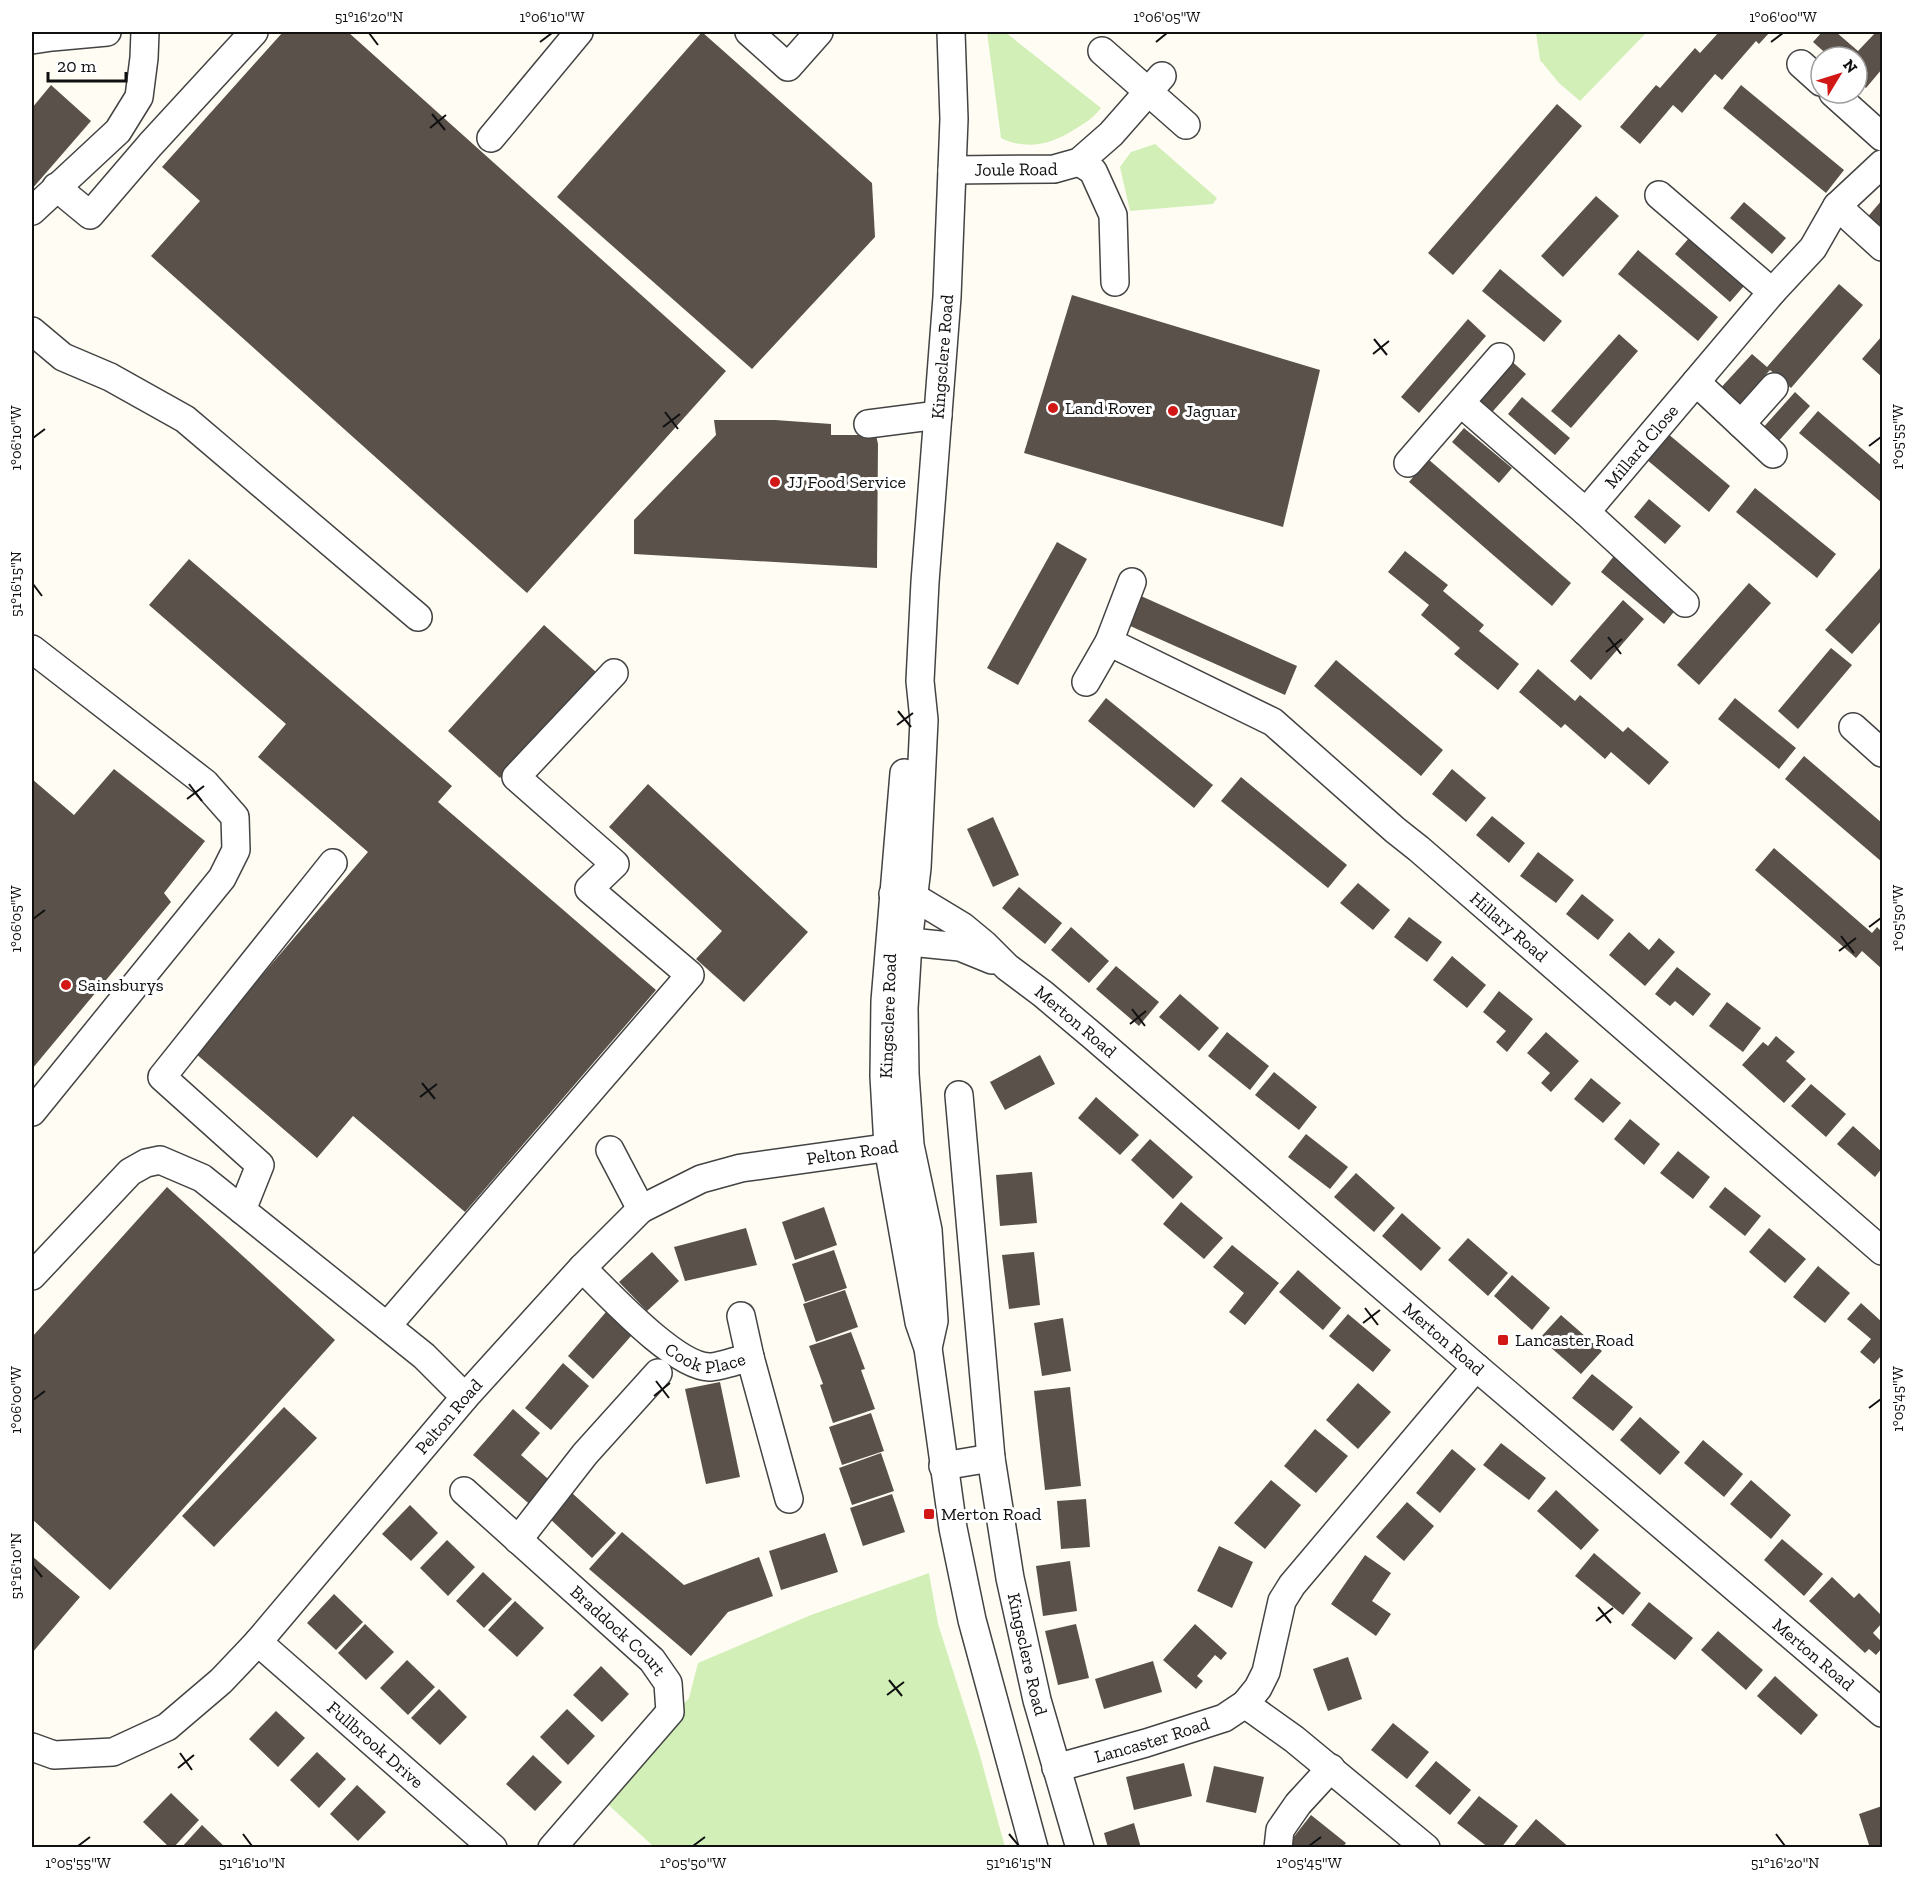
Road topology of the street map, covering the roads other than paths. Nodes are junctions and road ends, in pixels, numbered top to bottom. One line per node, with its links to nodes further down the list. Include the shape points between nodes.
1 (107, 32): 8 (street)
2 (145, 32): 20 (street, via 139,96 118,131)
3 (254, 32): 20 (street, via 90,215)
4 (579, 32): 16 (street)
5 (749, 32): 6 (street, via 788,67)
6 (819, 32)
7 (951, 32): 19 (street, Kingsclere Road)
8 (32, 40)
9 (1102, 51): 12 (street)
10 (1801, 64): 11 (street)
11 (1809, 71)
12 (1155, 84): 14 (street); 17 (street, Joule Road, via 1111,134)
13 (1846, 105): 15 (street)
14 (1186, 125)
15 (1882, 137)
16 (491, 138)
17 (1078, 162): 19 (street, Joule Road, via 1054,170); 25 (street, Joule Road, via 1093,171 1113,215)
18 (1882, 164): 22 (street, Millard Close)
19 (952, 170): 32 (street, Kingsclere Road)
20 (56, 187): 23 (street)
21 (1659, 195): 26 (street)
22 (1837, 206): 24 (street); 26 (street, Millard Close, via 1813,248)
23 (32, 211)
24 (1882, 247)
25 (1115, 282)
26 (1772, 292): 29 (street, Millard Close)
27 (32, 331): 40 (street, via 63,357 110,377 185,419)
28 (1500, 357): 31 (street)
29 (1696, 382): 34 (street); 37 (street, Millard Close)
30 (1774, 387): 34 (street)
31 (1461, 403): 36 (street); 37 (street)
32 (938, 415): 33 (street); 48 (street, Kingsclere Road, via 920,681 924,720 917,868)
33 (868, 424)
34 (1741, 424): 35 (street)
35 (1773, 454)
36 (1408, 463)
37 (1586, 512): 39 (street)
38 (1132, 582): 41 (street)
39 (1685, 603)
40 (418, 617)
41 (1109, 642): 44 (street); 57 (street, Hillary Road, via 1273,722)
42 (32, 649): 52 (street, via 206,783 235,817 236,850 222,878)
43 (614, 673): 61 (street, via 516,777 615,864 590,889 690,975)
44 (1086, 682)
45 (1853, 727): 46 (street)
46 (1882, 753)
47 (333, 862): 56 (street, via 162,1077 260,1165)
48 (903, 895): 49 (street, Kingsclere Road); 50 (street, Merton Road, via 962,926)
49 (899, 943): 50 (street, Merton Road, via 960,947); 53 (street, Kingsclere Road, via 904,1008)
50 (1007, 967): 63 (street, Merton Road)
51 (959, 1095): 66 (street, Kingsclere Road)
52 (32, 1112)
53 (899, 1146): 55 (street, Pelton Road, via 741,1168 701,1179); 67 (street, Kingsclere Road, via 928,1230 934,1321 928,1348)
54 (610, 1150): 55 (street)
55 (641, 1209): 58 (street, Pelton Road)
56 (242, 1210): 59 (street, via 202,1178 160,1160 146,1163 130,1172); 61 (street)
57 (1882, 1251)
58 (582, 1268): 62 (street, Cook Place, via 662,1344 686,1360 709,1367); 65 (street, Pelton Road)
59 (32, 1276)
60 (741, 1316): 62 (street)
61 (387, 1326): 65 (street)
62 (750, 1357): 69 (street, Cook Place)
63 (1476, 1367): 72 (street, Lancaster Road, via 1292,1586 1282,1601 1266,1672); 73 (street, Merton Road)
64 (658, 1373): 70 (street, via 585,1454)
65 (465, 1396): 71 (street, Pelton Road)
66 (991, 1458): 67 (street); 75 (street, Kingsclere Road, via 1010,1578)
67 (943, 1466): 79 (street, Kingsclere Road, via 972,1620)
68 (464, 1491): 70 (street, Braddock Court)
69 (789, 1499)
70 (519, 1540): 78 (street, Braddock Court, via 652,1660 668,1683 670,1712)
71 (258, 1642): 74 (street, Pelton Road, via 221,1681 167,1727 113,1752 54,1755); 77 (street, Fullbrook Drive)
72 (1245, 1704): 75 (street, Lancaster Road, via 1224,1718); 76 (street)
73 (1882, 1713)
74 (32, 1747)
75 (1056, 1768): 80 (street, Kingsclere Road)
76 (1331, 1768): 81 (street, via 1280,1830); 82 (street)
77 (493, 1848)
78 (552, 1848)
79 (1034, 1848)
80 (1080, 1848)
81 (1278, 1848)
82 (1426, 1848)

